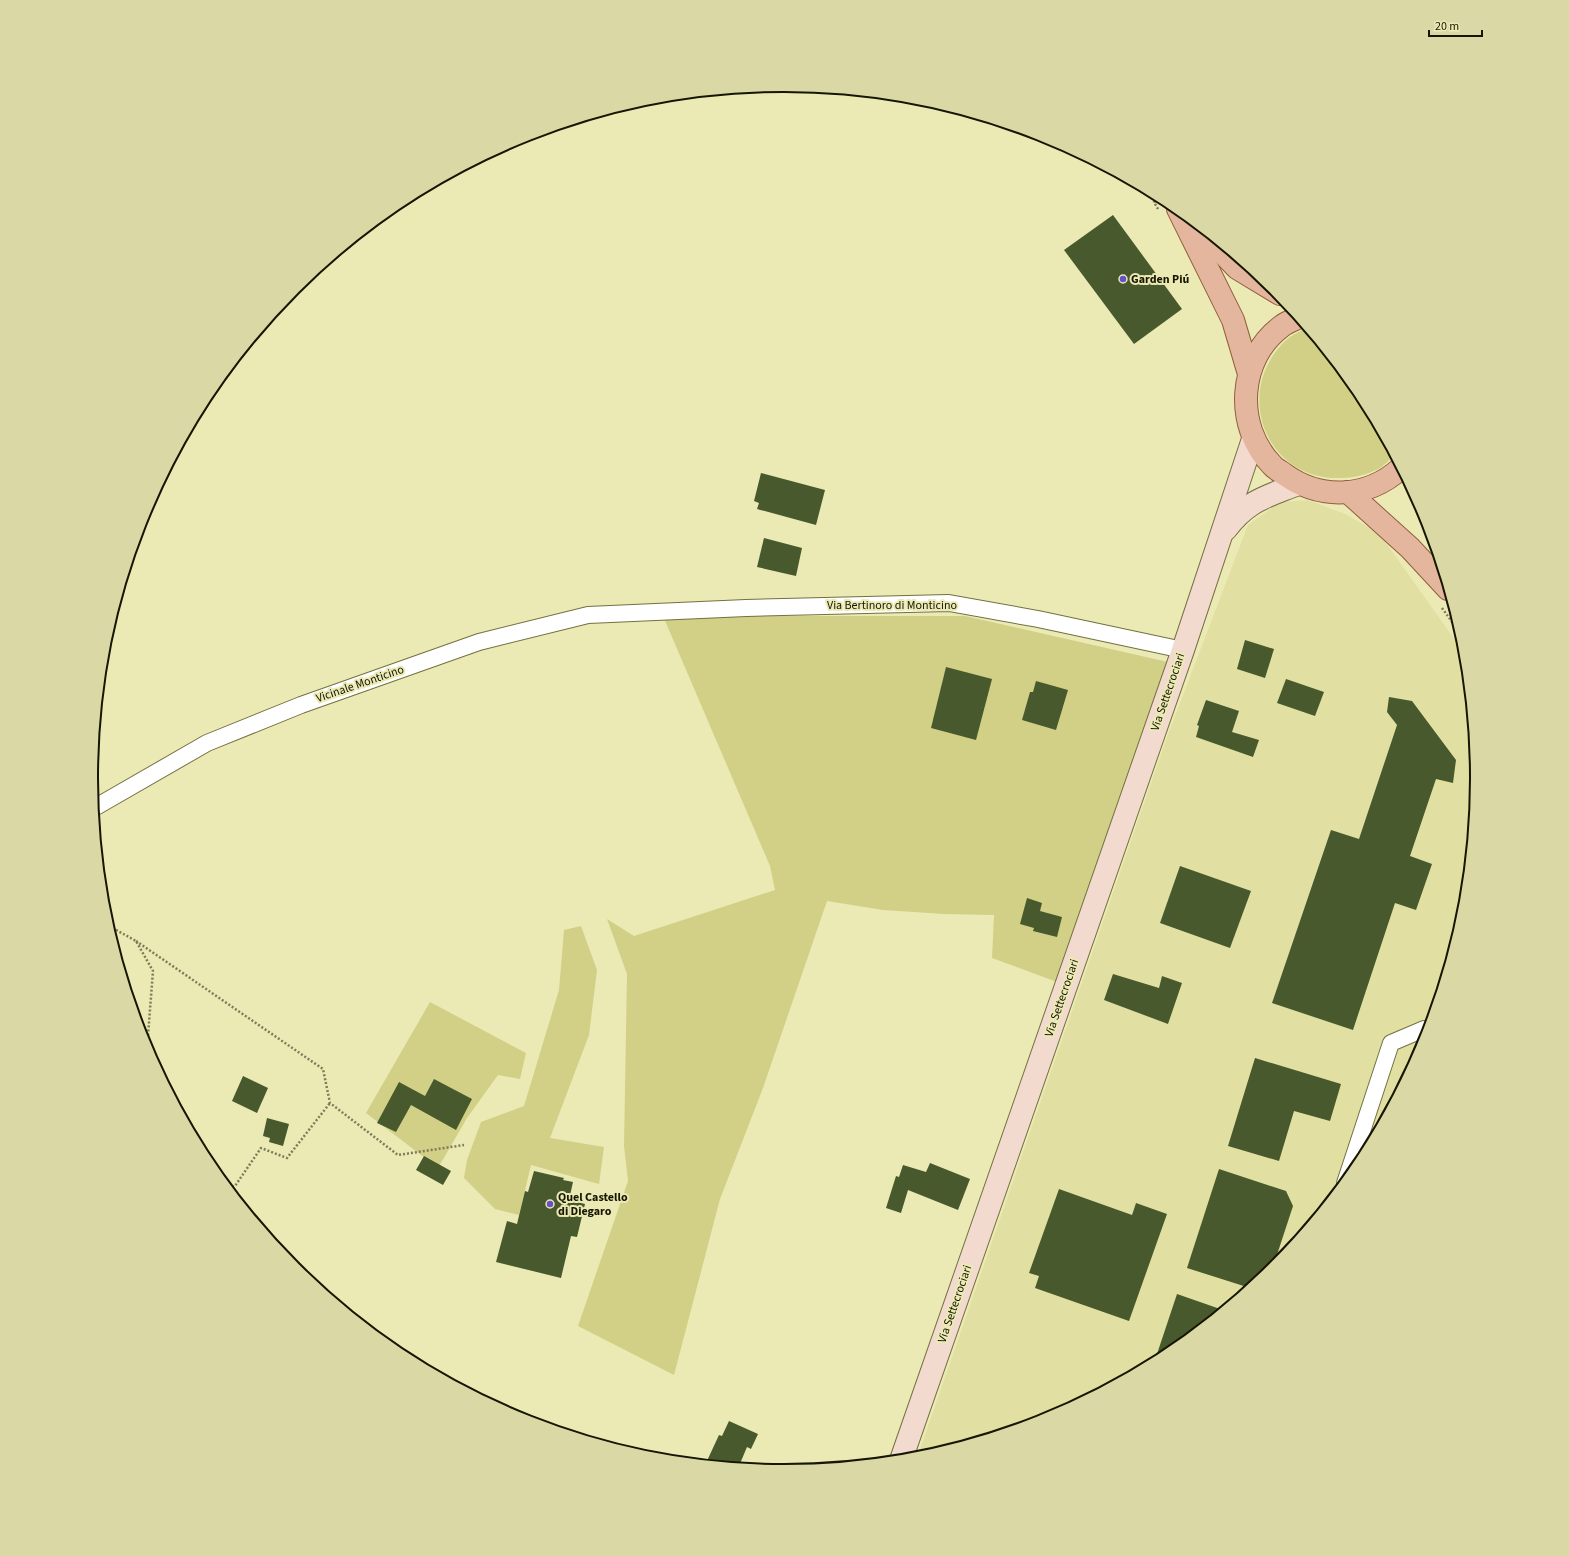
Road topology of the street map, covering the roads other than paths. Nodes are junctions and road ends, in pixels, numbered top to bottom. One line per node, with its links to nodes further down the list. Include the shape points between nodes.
1 (1184, 221): 5 (main road, via 1233,320)
2 (1212, 242): 3 (main road, via 1237,268)
3 (1255, 279)
4 (1294, 320): 5 (main road, via 1282,326 1262,347)
5 (1249, 374): 6 (main road, via 1245,396 1247,418)
6 (1253, 439): 8 (main road, via 1272,465); 10 (main road, Via Settecrociari)
7 (1398, 471): 9 (main road, via 1371,487)
8 (1298, 484): 9 (main road, via 1322,492); 10 (main road, Via Settecrociari, via 1254,501 1237,514)
9 (1348, 492): 11 (main road, via 1410,548)
10 (1221, 536): 13 (main road, Via Settecrociari)
11 (1442, 582)
12 (644, 612): 13 (street, Via Bertinoro di Monticino, via 949,603); 14 (street, Vicinale Monticino, via 588,615 479,642 301,704 207,743)
13 (1183, 650): 17 (main road, Via Settecrociari)
14 (99, 805)
15 (1422, 1030): 16 (street, via 1391,1043)
16 (1351, 1165)
17 (903, 1453)

